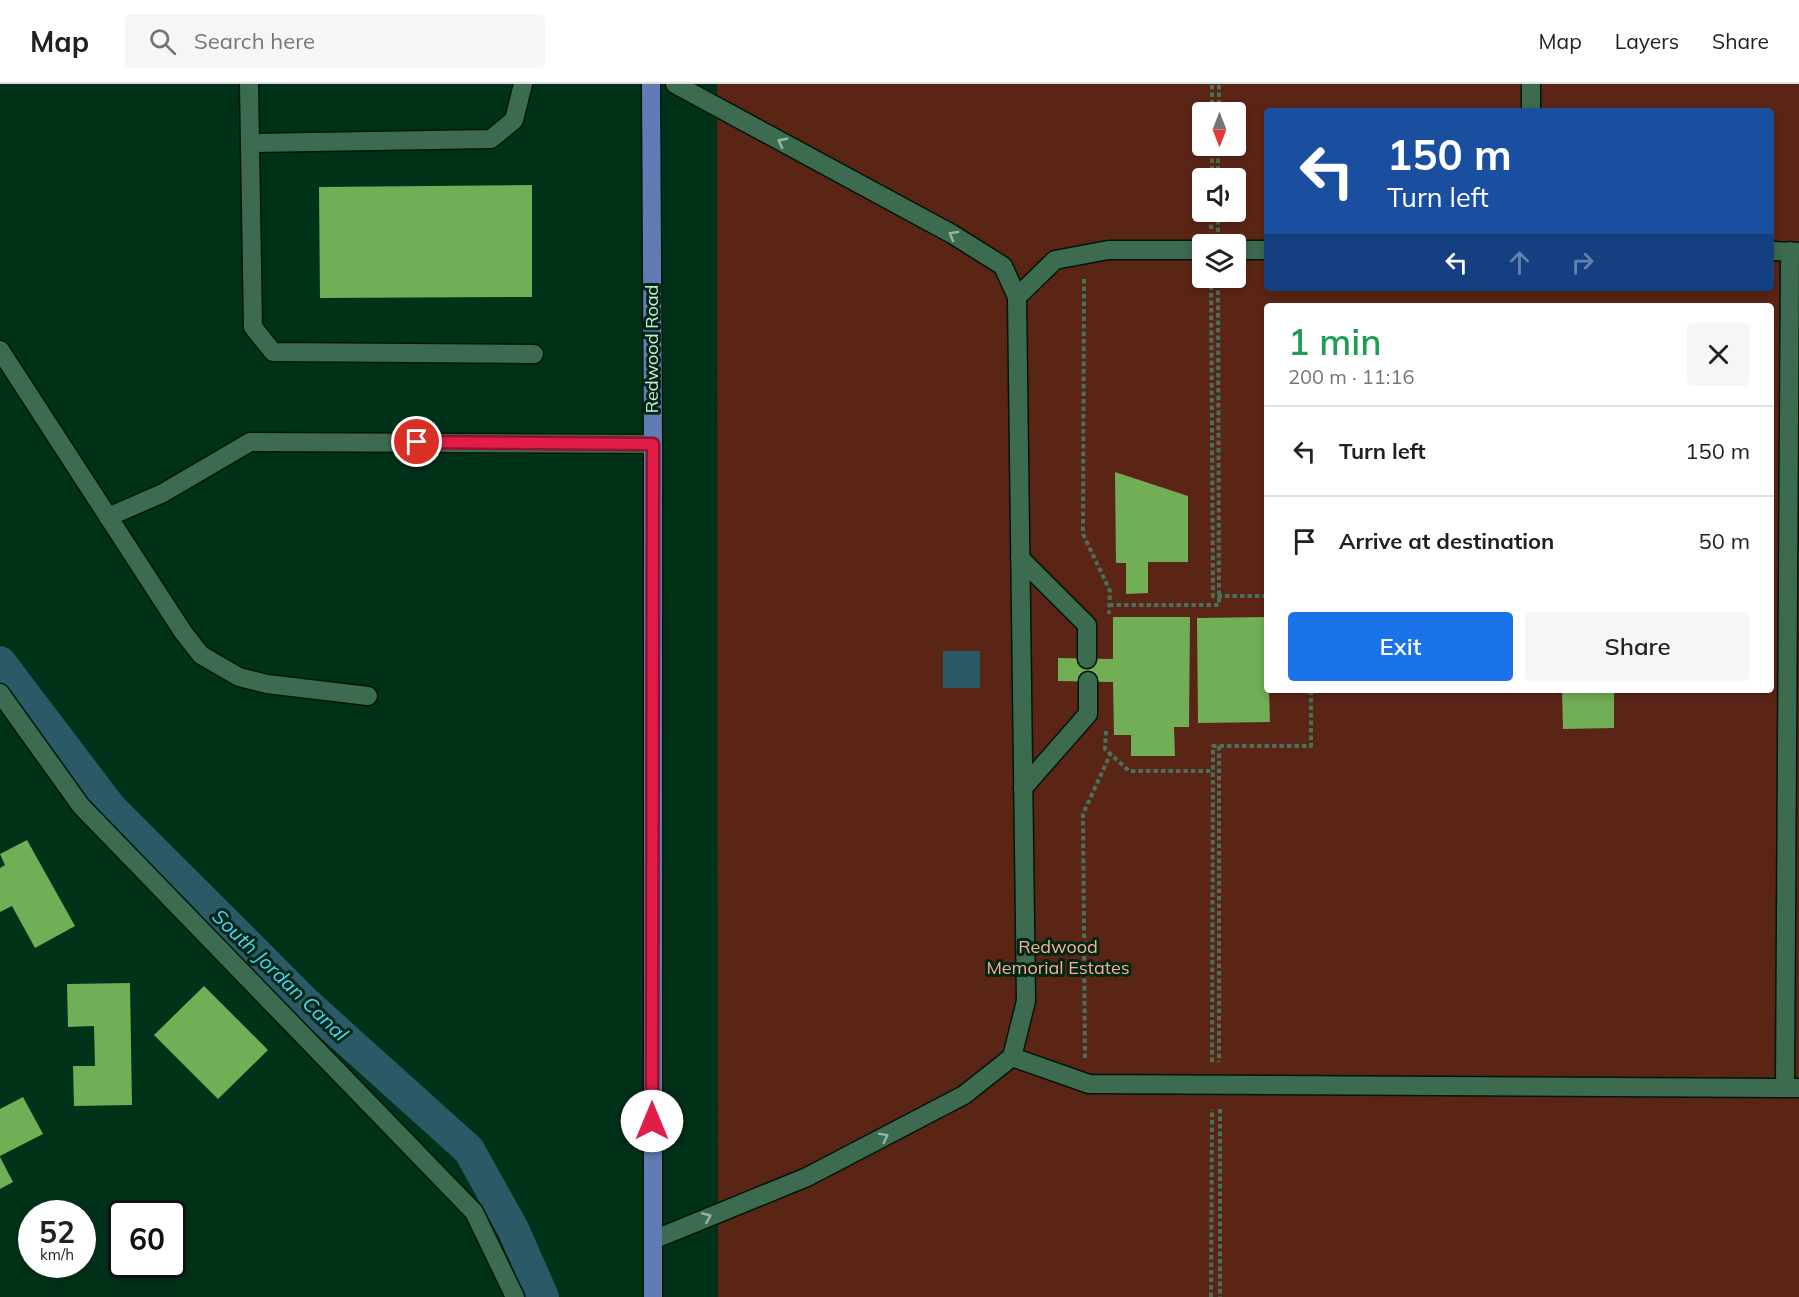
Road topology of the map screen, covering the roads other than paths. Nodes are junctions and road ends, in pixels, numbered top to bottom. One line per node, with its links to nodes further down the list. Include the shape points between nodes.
1 (249, 84): 7 (lane)
2 (523, 84): 7 (lane, via 514,120 491,139)
3 (651, 84): 16 (main road, Redwood Road)
4 (675, 84): 13 (lane, one-way to 4, via 1003,266 952,234)
5 (1531, 84): 6 (lane)
6 (1531, 108)
7 (250, 143): 15 (lane, via 253,327 273,352)
8 (1192, 250): 13 (lane, via 1108,250 1055,260)
9 (1246, 250): 10 (lane)
10 (1264, 250)
11 (1774, 251): 12 (lane)
12 (1795, 251): 25 (lane)
13 (1017, 297): 18 (lane)
14 (0, 350): 17 (lane)
15 (534, 354)
16 (653, 444): 17 (lane, via 250,442 164,493); 26 (main road, Redwood Road)
17 (108, 517): 22 (lane, via 201,655 240,677 267,684)
18 (1020, 558): 19 (lane, via 1087,626); 23 (lane)
19 (1087, 659)
20 (1088, 681): 23 (lane, via 1088,714)
21 (0, 693): 27 (lane, via 81,806 474,1212)
22 (368, 696)
23 (1023, 788): 24 (lane, via 1026,1001)
24 (1012, 1057): 25 (lane, via 1085,1083); 26 (lane, one-way to 24, via 807,1177 964,1095)
25 (1792, 1088)
26 (653, 1240): 28 (main road, Redwood Road)
27 (515, 1297)
28 (653, 1297)

